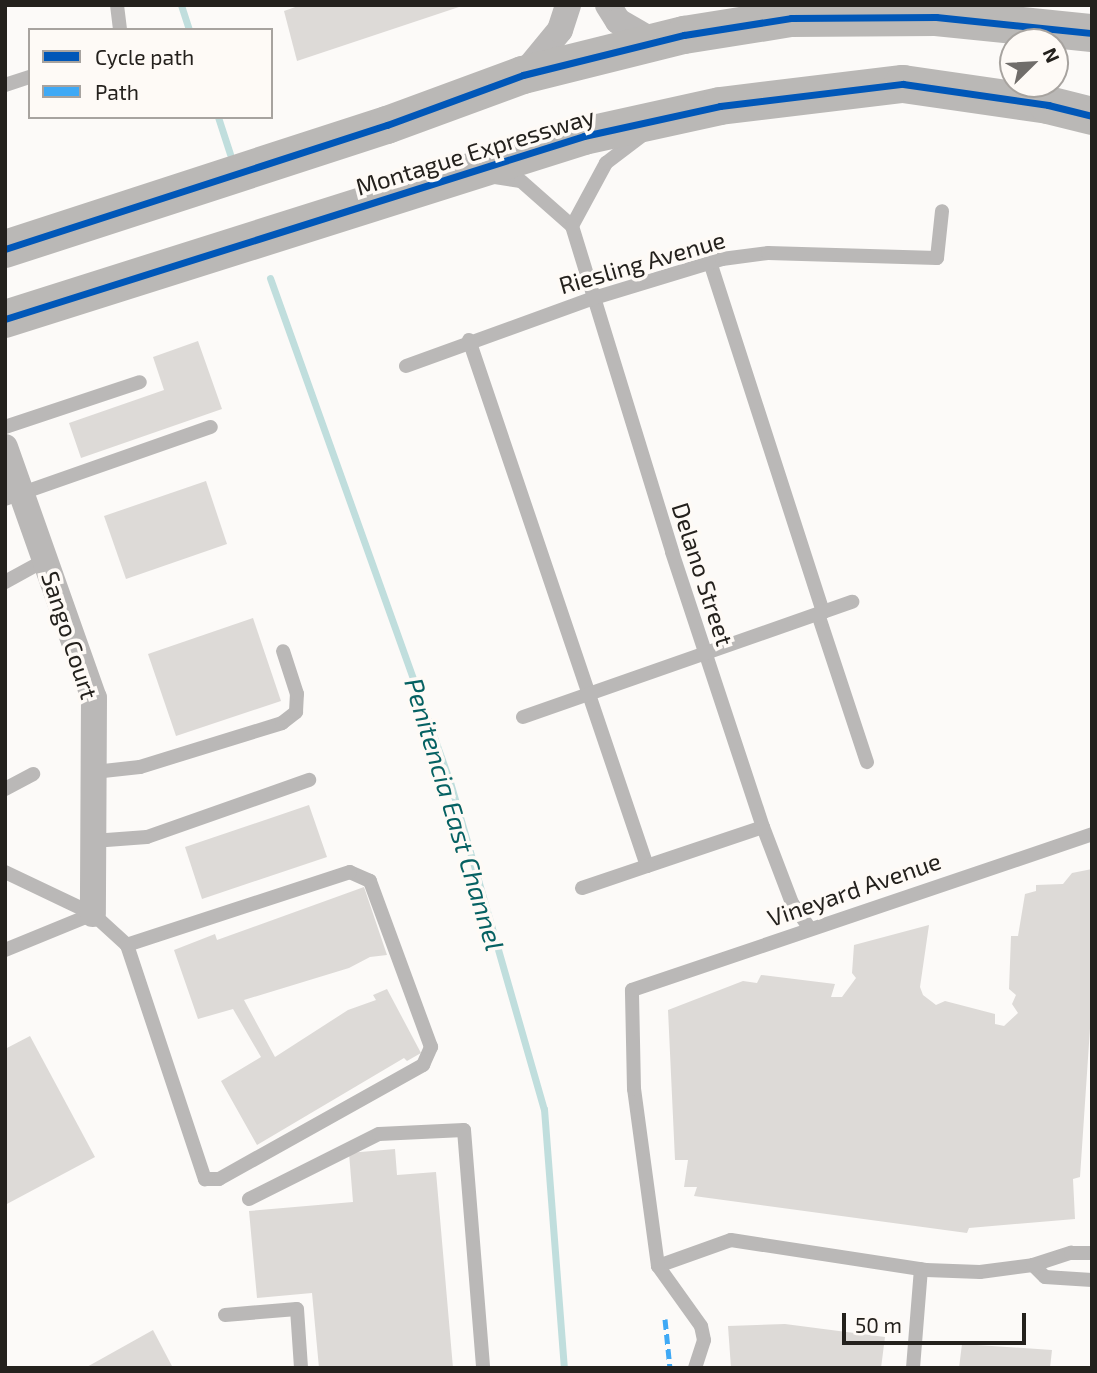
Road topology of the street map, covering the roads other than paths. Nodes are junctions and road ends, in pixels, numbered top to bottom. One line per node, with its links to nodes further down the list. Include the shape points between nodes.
1 (117, 5): 4 (lane)
2 (568, 5): 7 (street, via 560,30)
3 (608, 5): 6 (street, via 618,21)
4 (120, 28)
5 (1092, 33): 6 (highway, Montague Expressway, via 936,17 791,18)
6 (652, 41): 7 (highway, Montague Expressway)
7 (523, 75): 15 (highway, Montague Expressway)
8 (28, 78): 9 (lane)
9 (5, 85)
10 (1092, 116): 11 (highway, Montague Expressway, via 1048,105 903,84 720,106)
11 (666, 118): 12 (highway, Montague Expressway, via 584,136); 14 (lane, via 606,163)
12 (466, 173): 14 (lane, via 521,181); 18 (highway, Montague Expressway)
13 (942, 211): 16 (lane, Riesling Avenue, via 937,258 768,253)
14 (572, 226): 17 (lane, Delano Street)
15 (5, 249)
16 (710, 262): 17 (lane, Riesling Avenue); 29 (lane)
17 (594, 298): 19 (lane, Riesling Avenue); 31 (lane, Delano Street)
18 (5, 319)
19 (469, 340): 20 (lane, Riesling Avenue); 32 (lane)
20 (406, 366)
21 (140, 382): 22 (lane)
22 (5, 427)
23 (211, 427): 25 (lane)
24 (5, 447): 25 (street, Sango Court)
25 (13, 495): 26 (street, Sango Court)
26 (45, 560): 27 (lane); 35 (street, Sango Court, via 94,698)
27 (5, 582)
28 (852, 601): 29 (lane)
29 (820, 613): 31 (lane); 34 (lane)
30 (283, 651): 35 (lane, via 297,694 296,712 282,723 140,767)
31 (704, 653): 32 (lane); 39 (lane, Delano Street)
32 (589, 694): 33 (lane); 42 (lane)
33 (523, 717)
34 (867, 762)
35 (94, 772): 41 (street, Sango Court)
36 (33, 774): 38 (lane)
37 (309, 780): 41 (lane, via 148,837)
38 (5, 789)
39 (763, 827): 42 (lane); 46 (lane, Delano Street, via 792,903)
40 (1092, 834): 46 (lane, Vineyard Avenue)
41 (93, 841): 45 (street, Sango Court)
42 (647, 866): 44 (lane)
43 (5, 872): 45 (lane)
44 (582, 888)
45 (93, 914): 47 (lane); 48 (lane)
46 (809, 927): 52 (lane, Vineyard Avenue, via 632,990 634,1089)
47 (127, 945): 47 (lane, via 351,872 370,880 431,1047 423,1065 219,1179 205,1179)
48 (5, 950)
49 (249, 1199): 57 (lane, via 379,1134 464,1130)
50 (1092, 1254): 51 (lane, via 1071,1253)
51 (1033, 1265): 53 (lane, via 980,1272); 54 (lane, via 1045,1277)
52 (658, 1266): 53 (lane, via 731,1240); 58 (lane, via 701,1326 704,1340)
53 (920, 1269): 59 (lane)
54 (1092, 1280)
55 (225, 1315): 56 (lane, via 297,1308)
56 (301, 1368)
57 (483, 1368)
58 (695, 1368)
59 (913, 1368)

